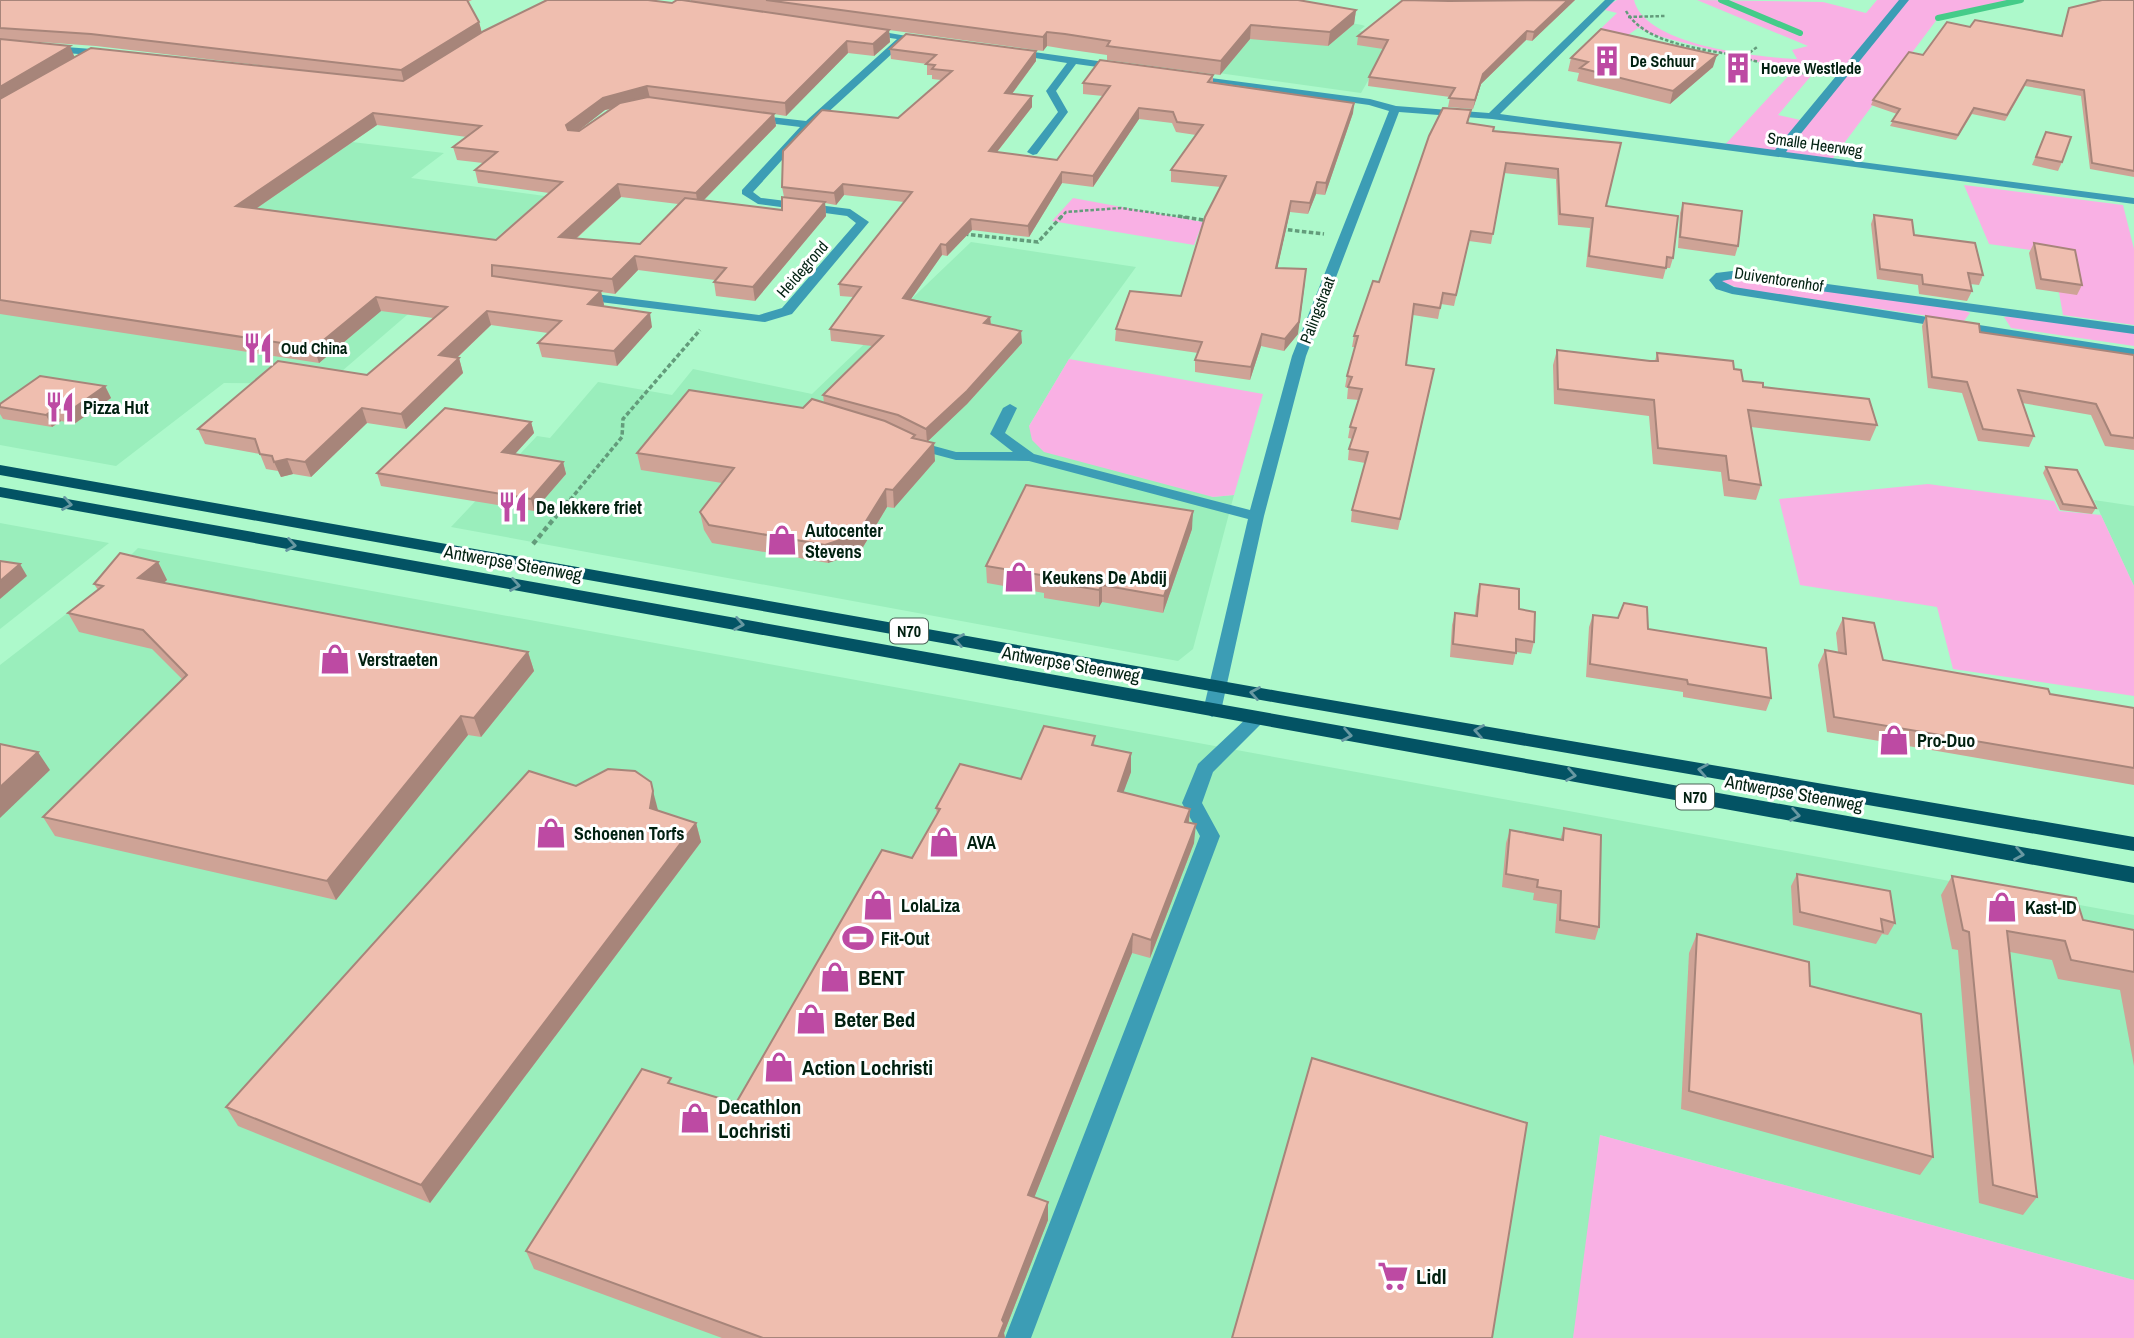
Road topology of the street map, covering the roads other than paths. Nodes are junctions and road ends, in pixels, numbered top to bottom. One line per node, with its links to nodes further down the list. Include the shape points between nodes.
1 (1610, 0): 15 (street)
2 (1899, 2): 19 (street)
3 (852, 30): 4 (street)
4 (905, 37): 5 (street); 17 (street, Heidegrond)
5 (931, 41)
6 (0, 45): 8 (street)
7 (996, 50): 10 (street)
8 (96, 52): 9 (street); 11 (street)
9 (123, 55)
10 (1074, 60): 12 (street); 18 (street, via 1051,91 1063,112)
11 (72, 67)
12 (1128, 68)
13 (1182, 75): 14 (street, Smalle Heerweg)
14 (1395, 109): 15 (street, Smalle Heerweg); 31 (street, Palingstraat, via 1299,356)
15 (1492, 116): 19 (street, Smalle Heerweg)
16 (745, 117): 17 (street)
17 (808, 125): 21 (street, Heidegrond, via 746,191 758,201 850,213 863,222 787,311 760,319)
18 (1033, 152)
19 (1777, 155): 20 (street, Smalle Heerweg)
20 (2134, 201)
21 (567, 294)
22 (1995, 313): 23 (street, via 1989,320); 23 (street, Duiventorenhof, via 1732,275 1715,280 1732,290); 24 (street, Duiventorenhof)
23 (1999, 329): 25 (street, Duiventorenhof, via 2018,336)
24 (2134, 330)
25 (2134, 353)
26 (1010, 408): 28 (street, via 997,434)
27 (893, 433): 28 (street, via 913,445 956,456)
28 (1029, 457): 31 (street)
29 (0, 470): 32 (main road, Antwerpse Steenweg / N70, one-way to 29)
30 (0, 492): 33 (main road, Antwerpse Steenweg / N70, one-way to 33)
31 (1256, 516): 32 (street, Palingstraat)
32 (1217, 686): 33 (street, Palingstraat); 35 (main road, Antwerpse Steenweg / N70, one-way to 32)
33 (1212, 711): 34 (main road, Antwerpse Steenweg / N70)
34 (1256, 719): 36 (main road, Antwerpse Steenweg / N70, one-way to 36); 37 (street, via 1205,769 1192,803 1210,836)
35 (2134, 844)
36 (2134, 875)
37 (1018, 1338)

